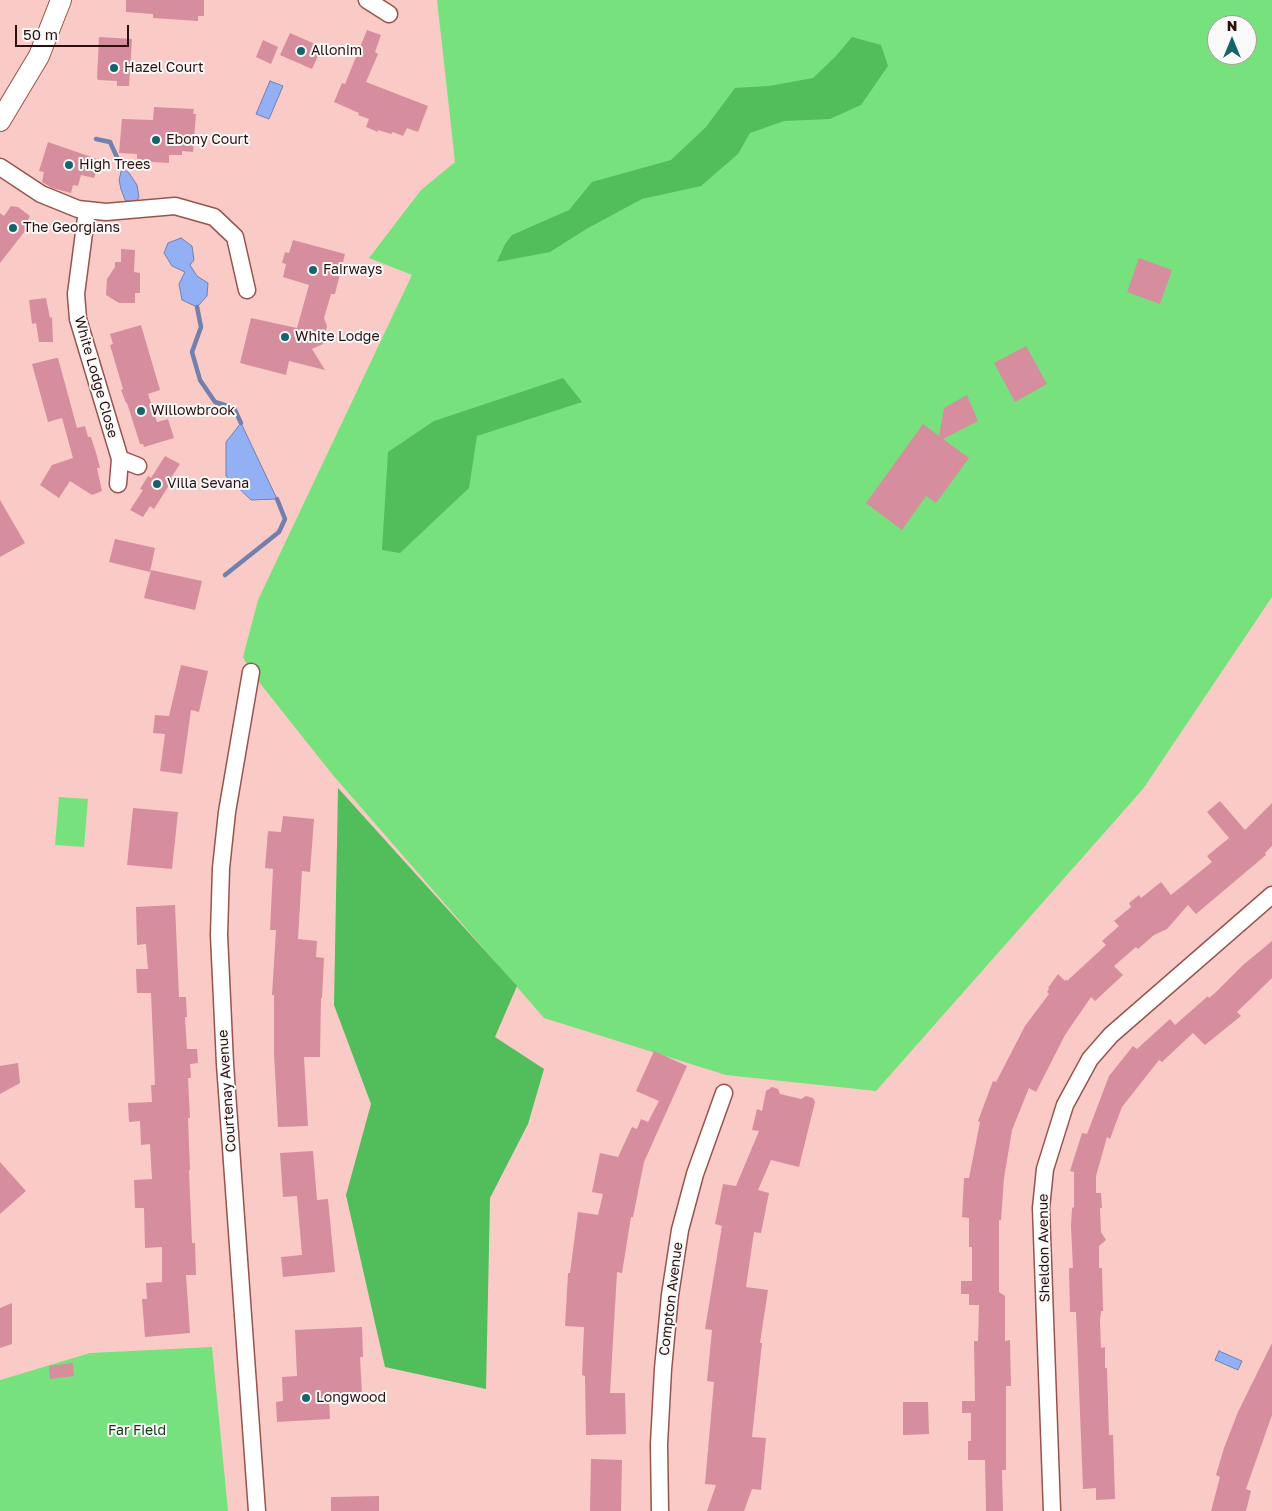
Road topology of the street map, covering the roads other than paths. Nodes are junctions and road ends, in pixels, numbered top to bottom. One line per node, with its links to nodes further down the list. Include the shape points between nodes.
1 (61, 0): 4 (street, via 39,56)
2 (367, 0): 3 (street)
3 (388, 14)
4 (0, 121)
5 (0, 167): 6 (street, via 41,194)
6 (87, 210): 7 (street, via 124,212 175,206 214,218 235,237); 8 (street, White Lodge Close, via 76,294 78,319)
7 (247, 290)
8 (120, 459): 9 (street); 10 (street, White Lodge Close)
9 (138, 466)
10 (118, 484)
11 (251, 672): 14 (street, Courtenay Avenue, via 226,812 219,935 225,1064)
12 (1272, 895): 16 (street, Sheldon Avenue, via 1112,1036 1090,1059 1065,1105 1045,1169 1041,1208)
13 (724, 1093): 15 (street, Compton Avenue, via 694,1174 671,1285 659,1444)
14 (257, 1511)
15 (660, 1511)
16 (1052, 1511)

